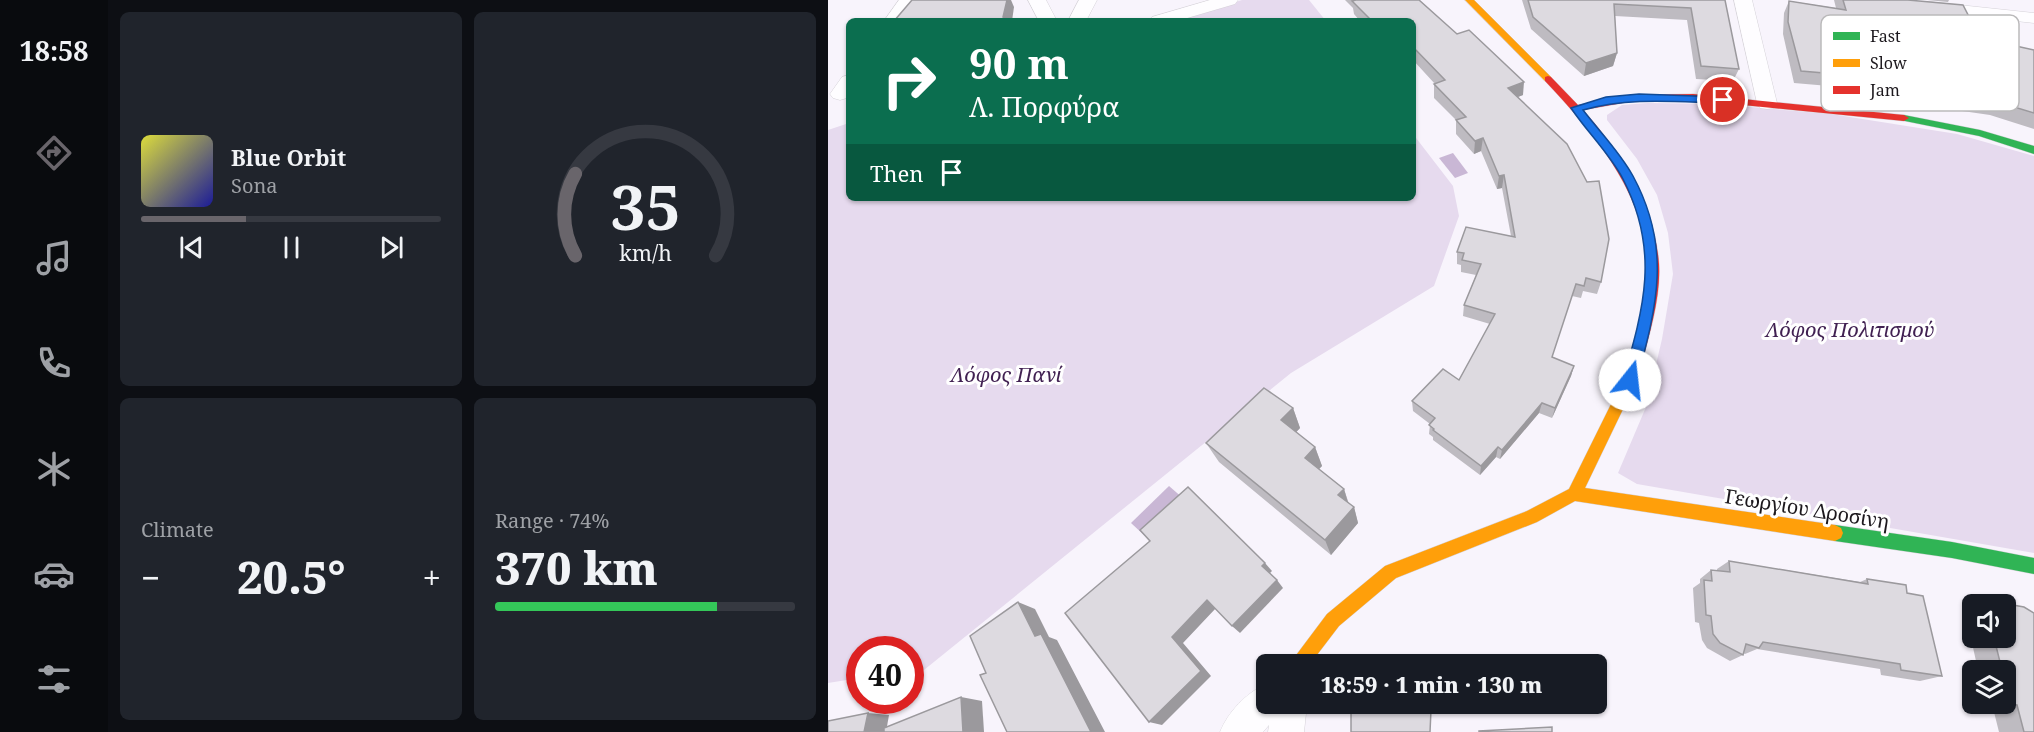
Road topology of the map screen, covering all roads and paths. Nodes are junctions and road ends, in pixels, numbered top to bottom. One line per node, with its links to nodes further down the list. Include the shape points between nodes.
1 (908, 0): 10 (street)
2 (1037, 0): 11 (street)
3 (1088, 0): 12 (street)
4 (1229, 0): 13 (street)
5 (1469, 0): 16 (street)
6 (1743, 0): 15 (street)
7 (1913, 5): 8 (street)
8 (2006, 15)
9 (2019, 16): 14 (street)
10 (895, 18)
11 (1046, 18)
12 (1079, 18)
13 (1168, 18)
14 (2034, 18)
15 (1767, 103): 16 (street, via 1639,97); 17 (street)
16 (1576, 108): 20 (street, via 1627,176 1640,206 1653,265 1643,333 1630,380)
17 (1821, 110)
18 (1830, 111): 19 (street, via 1956,127)
19 (2034, 150)
20 (1574, 494): 21 (street, Γεωργίου Δροσίνη, via 1952,550); 22 (street, via 1532,517 1391,572 1333,620)
21 (2034, 566)
22 (1308, 654)
23 (1256, 713): 25 (street)
24 (1288, 714): 26 (street)
25 (1238, 732)
26 (1286, 732)

